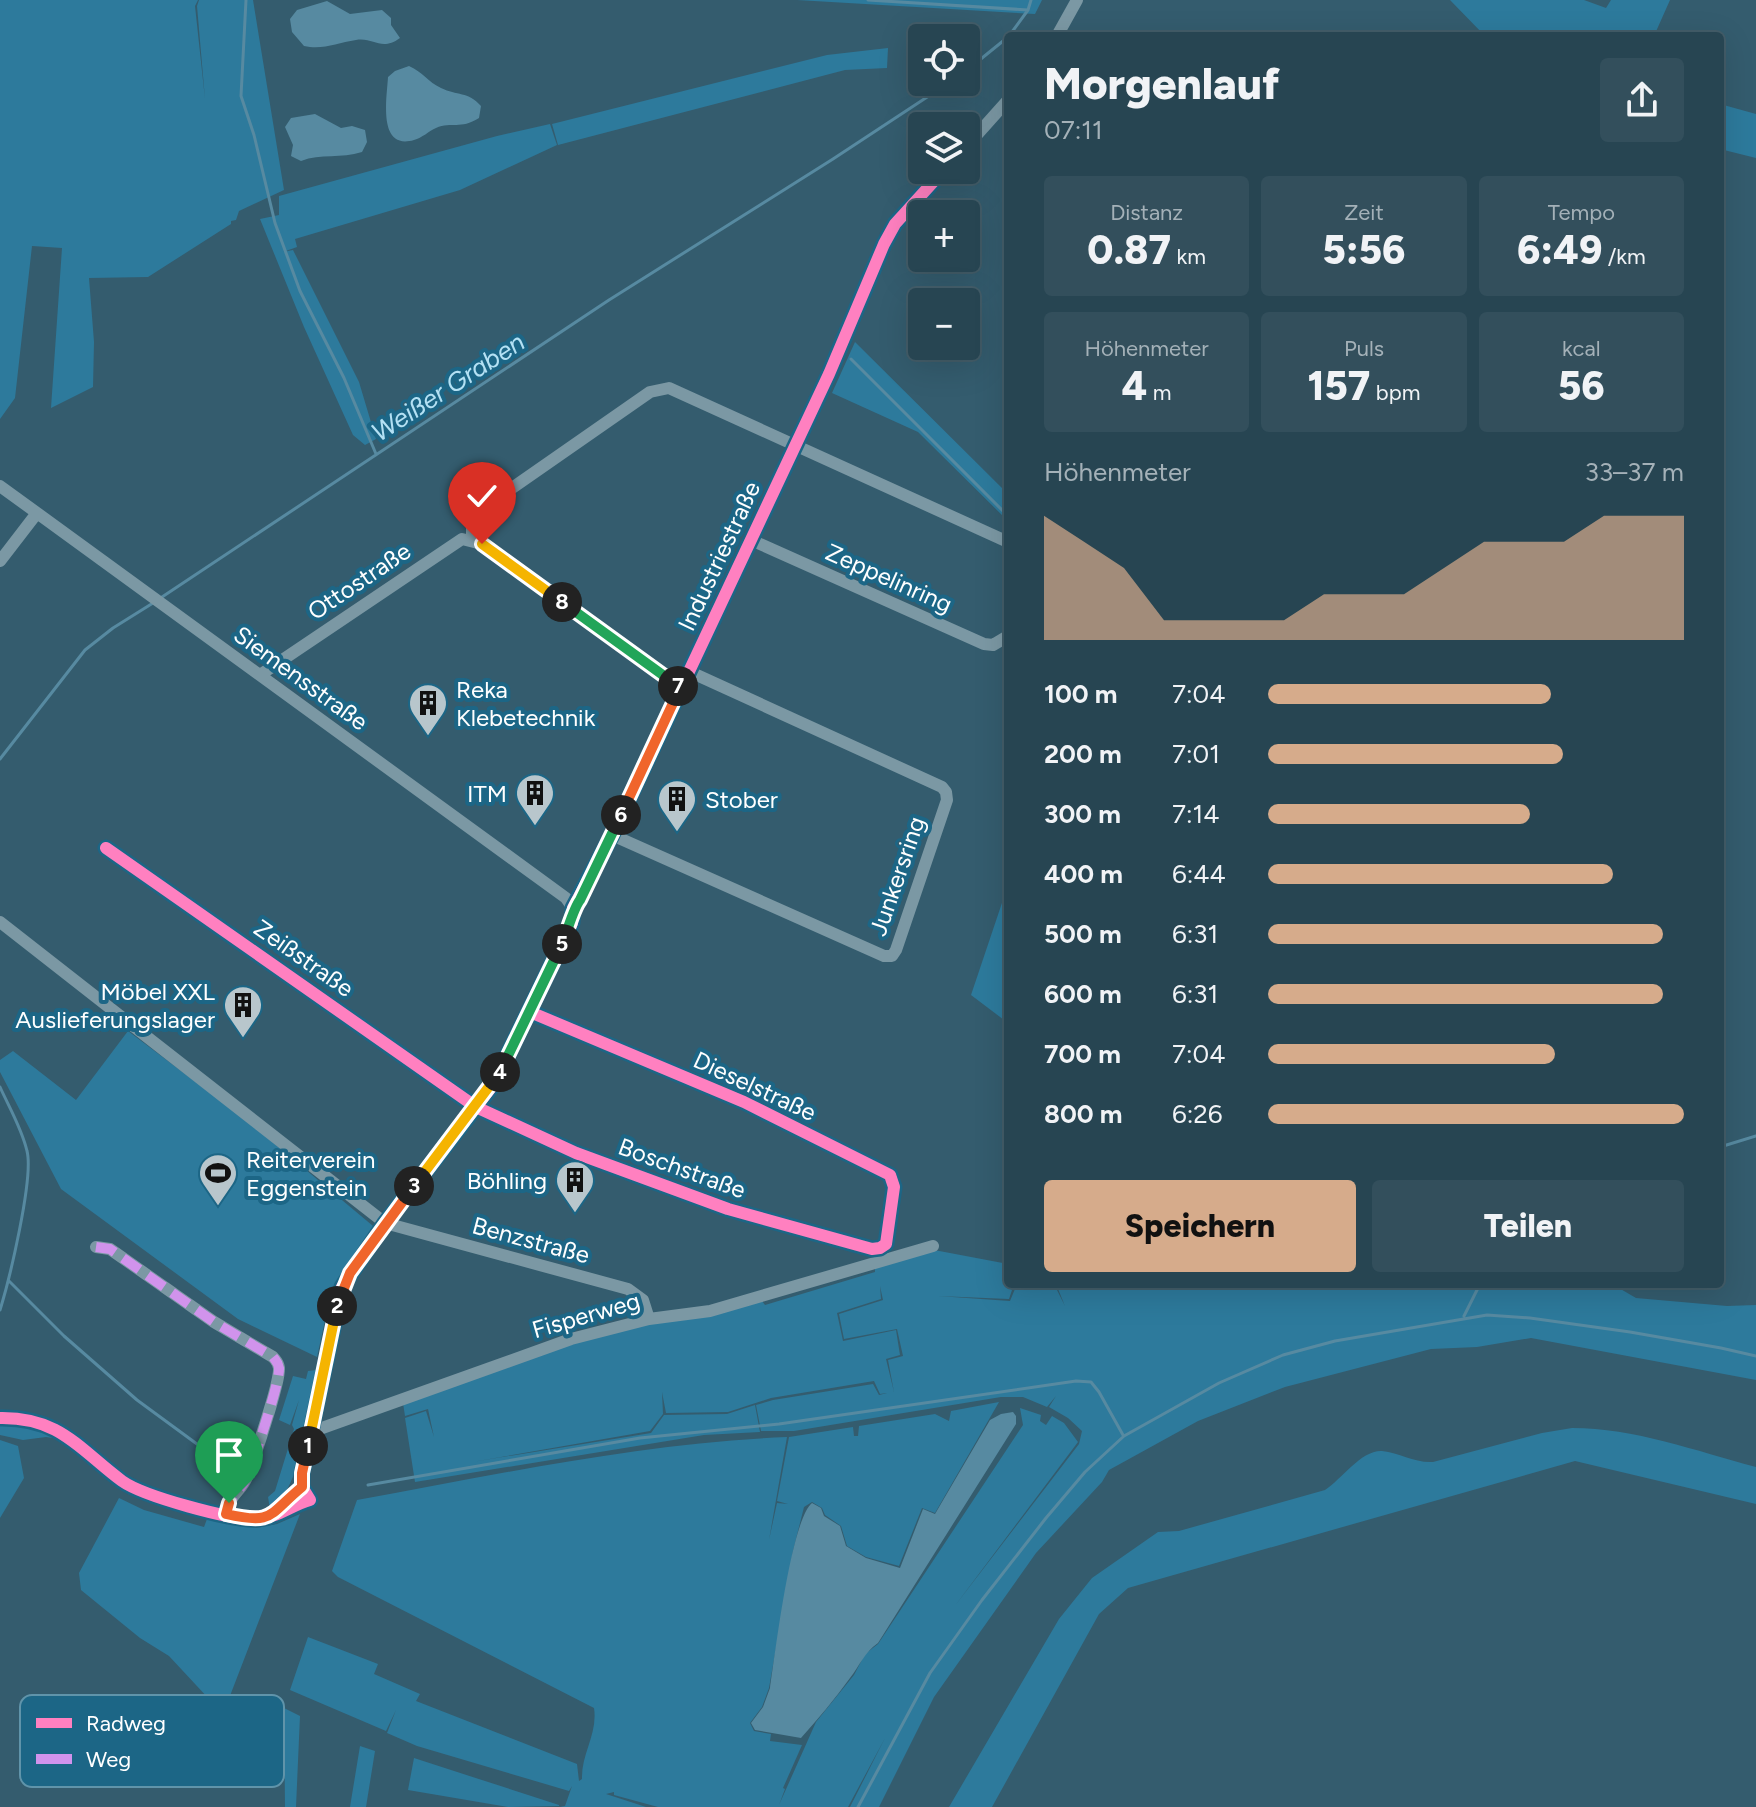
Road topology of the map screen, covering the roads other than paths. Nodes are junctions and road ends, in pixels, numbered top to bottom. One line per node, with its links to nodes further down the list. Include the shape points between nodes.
1 (1077, 0): 2 (street)
2 (1059, 32)
3 (1004, 104): 4 (street)
4 (980, 131)
5 (931, 184): 6 (street, Industriestraße, via 890,234)
6 (796, 445): 9 (street, via 678,390 659,388 479,511); 10 (street, Industriestraße); 11 (street)
7 (0, 486): 8 (street, Siemensstraße)
8 (37, 513): 12 (street); 15 (street, Siemensstraße)
9 (472, 540): 15 (street, Ottostraße, via 462,539); 16 (street)
10 (751, 540): 13 (street, Zeppelinring, via 984,644); 14 (street, Industriestraße)
11 (1004, 540)
12 (0, 561)
13 (1004, 638)
14 (688, 671): 16 (street, Industriestraße); 17 (street, Junkersring, via 946,792 896,950 884,956)
15 (260, 675): 19 (street, Siemensstraße)
16 (680, 688): 17 (street, Industriestraße)
17 (612, 835): 19 (street, Industriestraße)
18 (106, 848): 22 (street, Zeißstraße)
19 (573, 908): 21 (street, Industriestraße, via 572,923)
20 (0, 922): 23 (street)
21 (530, 1012): 22 (street, Industriestraße, via 500,1073); 26 (street, Dieselstraße, via 744,1102 890,1175 894,1187 886,1244)
22 (476, 1107): 23 (street, Industriestraße); 26 (street, Boschstraße, via 576,1153 728,1209)
23 (385, 1223): 27 (street, Benzstraße, via 628,1289 643,1300); 29 (street, Industriestraße, via 342,1287)
24 (933, 1246): 27 (street, Fisperweg, via 710,1311)
25 (96, 1247): 31 (street, via 110,1249 278,1364 245,1481 233,1493)
26 (880, 1248)
27 (649, 1319): 29 (street, Fisperweg, via 571,1339)
28 (0, 1418): 31 (street, via 53,1427 134,1488)
29 (311, 1432): 30 (street)
30 (302, 1487): 32 (street); 32 (street, via 310,1500)
31 (226, 1514): 32 (street, via 259,1520)
32 (275, 1514)

